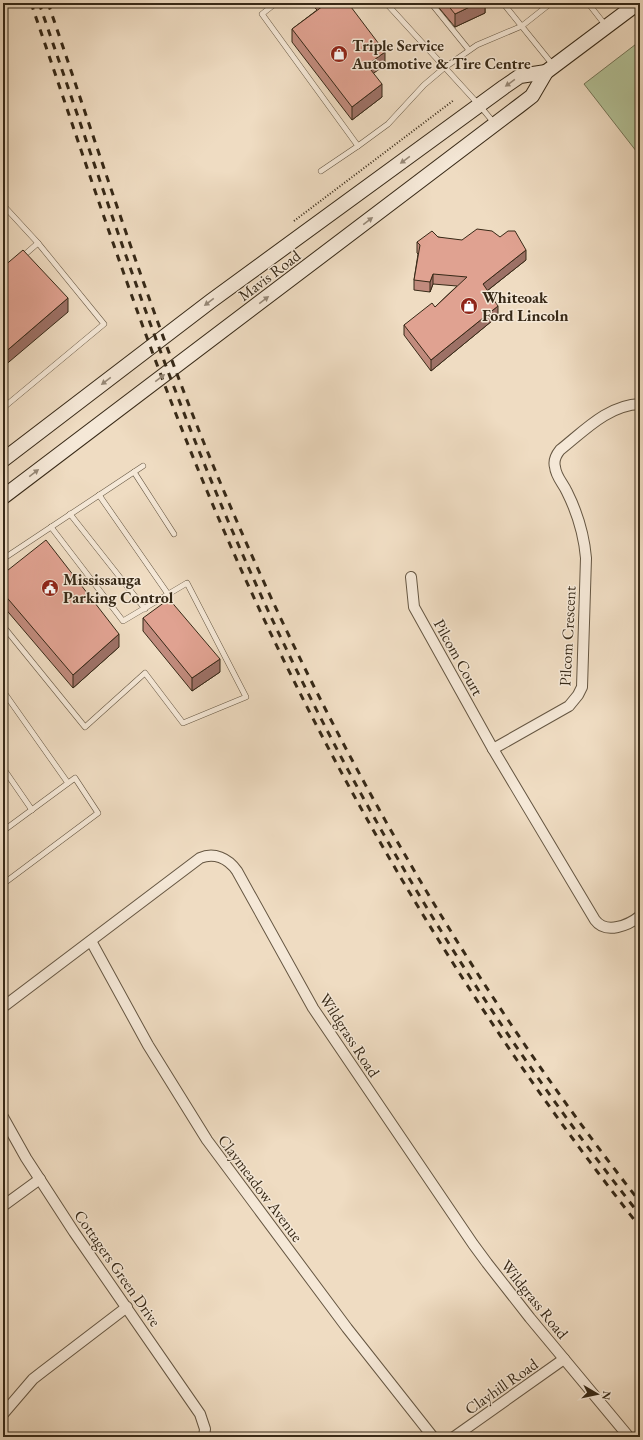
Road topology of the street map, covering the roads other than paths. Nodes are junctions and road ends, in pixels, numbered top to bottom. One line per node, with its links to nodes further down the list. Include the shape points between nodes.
1 (276, 3): 15 (lane, via 262,14)
2 (386, 3): 11 (lane)
3 (431, 3): 10 (lane)
4 (503, 3): 8 (lane)
5 (551, 3): 8 (lane)
6 (588, 3): 9 (lane)
7 (638, 3): 9 (main road, Mavis Road)
8 (522, 26): 10 (lane); 12 (lane)
9 (606, 26): 12 (main road, Mavis Road)
10 (469, 50): 11 (lane)
11 (444, 68): 13 (lane); 15 (lane, via 424,85 388,124)
12 (550, 69): 13 (main road, Mavis Road, one-way to 13, via 520,76); 14 (main road, Mavis Road, via 532,96)
13 (480, 106): 14 (lane); 22 (main road, Mavis Road, one-way to 22, via 211,301)
14 (495, 125): 26 (main road, Mavis Road, one-way to 14)
15 (358, 146): 16 (lane)
16 (321, 172)
17 (3, 205): 18 (lane)
18 (38, 243): 19 (lane); 21 (lane, via 104,324)
19 (17, 262)
20 (640, 404): 36 (street, Pilcom Crescent, via 609,412 560,450 555,458 554,467 558,479 567,491 585,542 582,687 569,706)
21 (3, 408)
22 (3, 460)
23 (143, 466): 24 (lane)
24 (134, 472): 25 (lane); 29 (lane)
25 (99, 495): 27 (lane); 32 (lane)
26 (3, 497)
27 (70, 514): 28 (lane); 33 (lane)
28 (51, 527): 30 (lane); 33 (lane, via 123,621)
29 (174, 534)
30 (3, 559)
31 (411, 577): 36 (street, Pilcom Court, via 414,607)
32 (168, 594): 33 (lane); 34 (lane, via 186,583 246,697 182,723 145,673 85,727)
33 (144, 609)
34 (3, 626)
35 (3, 691): 38 (lane)
36 (494, 749): 42 (street, via 598,924 605,927 622,926)
37 (3, 768): 39 (lane)
38 (68, 783): 39 (lane); 41 (lane, via 75,778 98,813)
39 (32, 810): 40 (lane)
40 (3, 831)
41 (3, 884)
42 (640, 916)
43 (91, 941): 44 (street, Wildgrass Road); 49 (street, Wildgrass Road, via 200,858 213,855 229,862 237,871 313,1008 340,1049 487,1263); 52 (street, Claymeadow Avenue, via 148,1045 207,1140)
44 (3, 1007)
45 (3, 1116): 46 (street, Cottagers Green Drive)
46 (40, 1179): 47 (street); 48 (street, Cottagers Green Drive)
47 (3, 1206)
48 (127, 1307): 50 (street, via 33,1379); 51 (street, Cottagers Green Drive, via 200,1414 205,1429)
49 (564, 1359): 53 (street, Clayhill Road); 54 (street, Wildgrass Road)
50 (3, 1414)
51 (204, 1437)
52 (433, 1437)
53 (454, 1437)
54 (629, 1437)

